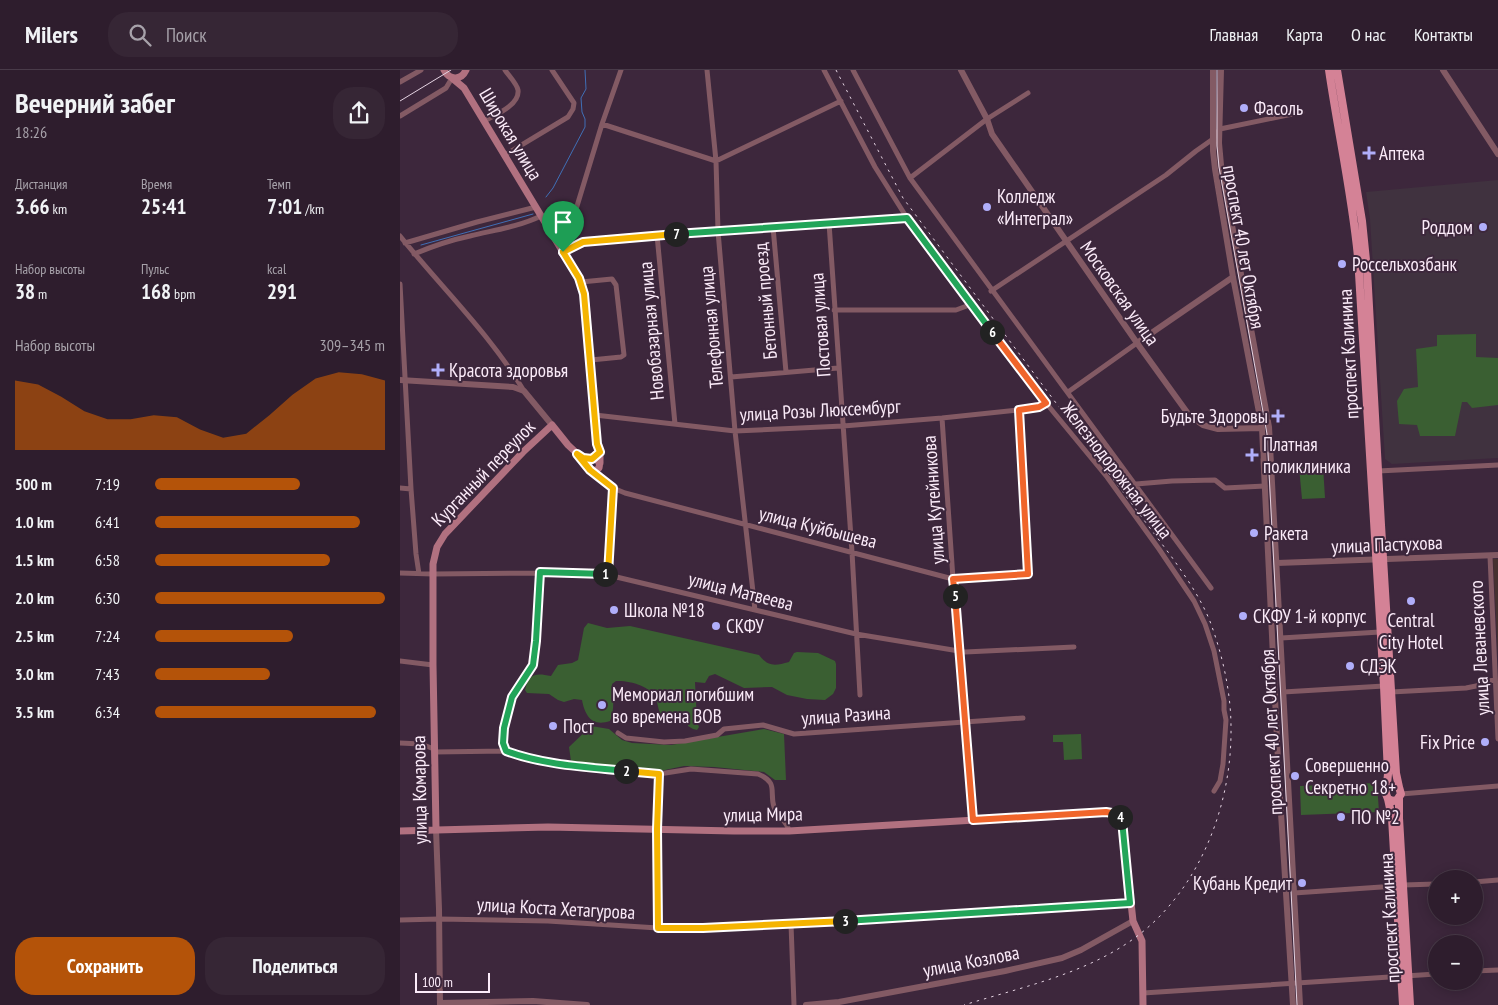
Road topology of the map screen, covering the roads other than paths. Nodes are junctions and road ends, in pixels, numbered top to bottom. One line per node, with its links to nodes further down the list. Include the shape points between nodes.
1 (421, 70): 17 (street)
2 (444, 70): 16 (main road, Широкая улица)
3 (466, 70): 16 (main road, via 462,76); 18 (main road, Широкая улица)
4 (505, 70): 24 (street, via 518,89 518,96 515,103)
5 (552, 70): 29 (street, via 574,103 574,109 568,117)
6 (622, 70): 25 (street)
7 (707, 70): 30 (street, Телефонная улица)
8 (824, 70): 20 (street, Железнодорожная улица)
9 (853, 70): 31 (street, Железнодорожная улица)
10 (960, 70): 23 (street, Московская улица)
11 (1213, 70): 27 (street, проспект 40 лет Октября)
12 (1220, 70): 26 (street, проспект 40 лет Октября)
13 (1329, 70): 84 (main road, проспект Калинина, via 1355,224)
14 (1337, 70): 73 (main road, проспект Калинина, via 1363,231)
15 (1443, 70): 28 (street)
16 (452, 78): 18 (main road, Широкая улица); 22 (street, via 446,88)
17 (400, 82)
18 (464, 88): 24 (main road, Широкая улица)
19 (1028, 93): 23 (street)
20 (841, 101): 30 (street); 34 (street, Железнодорожная улица, via 875,167)
21 (1302, 112): 26 (street)
22 (400, 116)
23 (986, 119): 31 (street); 40 (street, Московская улица, via 992,134)
24 (484, 122): 29 (main road, Широкая улица)
25 (602, 124): 30 (street); 42 (street)
26 (1220, 129): 27 (street); 65 (street, проспект 40 лет Октября, via 1221,165)
27 (1213, 139): 40 (street, via 1166,175); 44 (street, проспект 40 лет Октября)
28 (1498, 154)
29 (505, 155): 32 (main road, Широкая улица)
30 (716, 161): 37 (street, Телефонная улица)
31 (910, 178): 47 (street, Железнодорожная улица)
32 (536, 207): 33 (main road, Широкая улица); 41 (street)
33 (541, 216): 42 (main road, Широкая улица); 43 (street, via 507,228 442,243)
34 (907, 218): 35 (street); 48 (street, Железнодорожная улица)
35 (828, 223): 36 (street); 49 (street, Постовая улица)
36 (773, 227): 37 (street); 53 (street, Бетонный проезд)
37 (718, 231): 38 (street); 54 (street, Телефонная улица)
38 (656, 235): 42 (street, via 583,242); 63 (street, Новобазарная улица)
39 (400, 236): 41 (street)
40 (1065, 241): 47 (street); 50 (street, Московская улица)
41 (405, 243): 43 (street)
42 (563, 252): 45 (main road, Широкая улица)
43 (414, 254): 56 (street, via 482,333)
44 (1233, 277): 50 (street); 65 (street, проспект 40 лет Октября)
45 (581, 282): 51 (main road, Широкая улица); 51 (street, via 612,279 616,286 624,354)
46 (400, 284): 55 (street)
47 (991, 291): 57 (street, Железнодорожная улица)
48 (972, 304): 49 (street, via 956,310); 58 (street, Железнодорожная улица)
49 (834, 310): 52 (street, Постовая улица)
50 (1137, 343): 57 (street); 65 (street, Московская улица, via 1189,414 1203,425 1218,430)
51 (591, 360): 60 (main road, Широкая улица)
52 (838, 368): 53 (street); 64 (street, Постовая улица)
53 (786, 372): 54 (street)
54 (731, 377): 66 (street, Телефонная улица)
55 (403, 380): 56 (street, via 501,385); 79 (street)
56 (524, 391): 62 (street)
57 (1068, 392): 75 (street, Железнодорожная улица)
58 (1046, 403): 59 (street, улица Розы Люксембург); 116 (street, Железнодорожная улица, via 1148,533 1194,601 1205,624 1220,677 1226,720 1223,764 1220,781)
59 (1019, 410): 61 (street, улица Розы Люксембург); 91 (street, улица Куйбышева, via 1028,574)
60 (595, 415): 63 (street, улица Розы Люксембург); 67 (main road, Широкая улица)
61 (942, 418): 64 (street, улица Розы Люксембург); 91 (street, улица Кутейникова)
62 (552, 424): 68 (main road, улица Куйбышева); 89 (main road, Курганный переулок, via 445,534 435,552)
63 (675, 424): 66 (street, улица Розы Люксембург)
64 (843, 426): 66 (street, улица Розы Люксембург); 81 (street, Постовая улица)
65 (1265, 427): 76 (street, проспект 40 лет Октября); 85 (street, проспект 40 лет Октября)
66 (735, 430): 80 (street, Телефонная улица)
67 (600, 452): 69 (main road); 70 (main road, Широкая улица)
68 (577, 454): 69 (main road); 72 (main road, улица Куйбышева)
69 (592, 459): 70 (main road); 72 (main road, via 588,463)
70 (600, 465): 72 (main road, via 595,471); 74 (street)
71 (1498, 465): 73 (street)
72 (590, 469): 74 (street, улица Куйбышева)
73 (1378, 472): 84 (main road, проспект Калинина)
74 (605, 481): 78 (street, улица Куйбышева)
75 (1136, 484): 76 (street, via 1215,480 1225,488); 92 (street, Железнодорожная улица)
76 (1265, 486): 140 (street, проспект 40 лет Октября)
77 (400, 488): 79 (street)
78 (613, 488): 80 (street, улица Куйбышева); 90 (street)
79 (411, 489): 88 (street)
80 (746, 526): 81 (street, улица Куйбышева); 93 (street, Телефонная улица)
81 (852, 552): 91 (street, улица Куйбышева); 95 (street, Постовая улица)
82 (1498, 555): 83 (street, улица Пастухова)
83 (1490, 556): 84 (street, улица Пастухова); 101 (street, улица Леваневского)
84 (1379, 559): 85 (street, улица Пастухова); 94 (main road, проспект Калинина); 104 (main road, проспект Калинина)
85 (1277, 563): 96 (street, проспект 40 лет Октября)
86 (540, 572): 89 (street, улица Матвеева); 90 (street, улица Матвеева); 112 (street, via 533,665 512,697 504,728)
87 (400, 573): 88 (street, улица Матвеева)
88 (420, 574): 89 (street, улица Матвеева)
89 (433, 574): 100 (main road, улица Комарова)
90 (608, 574): 93 (street, улица Матвеева)
91 (953, 579): 98 (street, улица Кутейникова)
92 (1211, 588)
93 (755, 610): 95 (street, улица Матвеева)
94 (1380, 632): 96 (street); 102 (main road, проспект Калинина)
95 (856, 634): 98 (street, улица Матвеева); 105 (street, Постовая улица)
96 (1281, 638): 103 (street, проспект 40 лет Октября)
97 (1074, 647): 98 (street, улица Матвеева)
98 (960, 651): 107 (street, улица Кутейникова)
99 (400, 661): 100 (street)
100 (433, 665): 111 (main road, улица Комарова)
101 (1495, 679): 104 (street, via 1466,688); 109 (street, улица Леваневского)
102 (1384, 686): 103 (street); 115 (main road, проспект Калинина)
103 (1283, 692): 128 (street, проспект 40 лет Октября)
104 (1391, 692): 117 (main road, проспект Калинина)
105 (860, 694)
106 (1023, 718): 107 (street, улица Разина)
107 (966, 723): 108 (street, улица Разина, via 794,734 763,725 724,729 717,735 664,742 626,738); 119 (street, улица Кутейникова)
108 (618, 733)
109 (1498, 739)
110 (400, 743): 111 (street, via 421,744)
111 (434, 750): 112 (street); 121 (main road, улица Комарова)
112 (506, 751): 113 (street, via 567,765)
113 (659, 774): 120 (street); 123 (street, via 691,769 767,777 772,784 774,808)
114 (1498, 786): 117 (street)
115 (1387, 788): 117 (main road, via 1394,785); 118 (main road, проспект Калинина)
116 (1214, 791)
117 (1400, 793): 118 (main road, via 1393,801); 127 (main road, проспект Калинина)
118 (1388, 799): 127 (main road, проспект Калинина)
119 (973, 820): 123 (main road, улица Мира); 129 (main road, улица Мира, via 1118,814 1122,820)
120 (657, 829): 121 (main road, улица Мира); 123 (main road, улица Мира); 134 (street)
121 (436, 830): 122 (main road, улица Мира); 130 (street, улица Комарова)
122 (400, 831)
123 (789, 831)
124 (1498, 880): 125 (street)
125 (1483, 881)
126 (1428, 884): 127 (street)
127 (1400, 886): 128 (street); 138 (main road, проспект Калинина)
128 (1294, 893): 139 (street, проспект 40 лет Октября)
129 (1130, 903): 132 (main road); 133 (street, улица Коста Хетагурова)
130 (440, 919): 131 (street, улица Коста Хетагурова); 134 (street, улица Коста Хетагурова); 142 (street, улица Комарова)
131 (400, 920)
132 (1133, 921): 141 (main road, via 1142,941); 145 (street, улица Козлова, via 1062,958 838,1002)
133 (791, 924): 134 (street, улица Коста Хетагурова); 144 (street)
134 (658, 928)
135 (1498, 970): 136 (street)
136 (1483, 971)
137 (1428, 975): 138 (street)
138 (1405, 976): 139 (street); 149 (main road, проспект Калинина); 150 (main road, проспект Калинина)
139 (1300, 983): 140 (street); 148 (street, проспект 40 лет Октября)
140 (1292, 984): 141 (street); 147 (street, проспект 40 лет Октября)
141 (1142, 993): 146 (main road)
142 (440, 1004): 143 (street, via 533,1001)
143 (587, 1005)
144 (794, 1005)
145 (806, 1005)
146 (1143, 1005)
147 (1292, 1005)
148 (1300, 1005)
149 (1403, 1005)
150 (1410, 1005)

